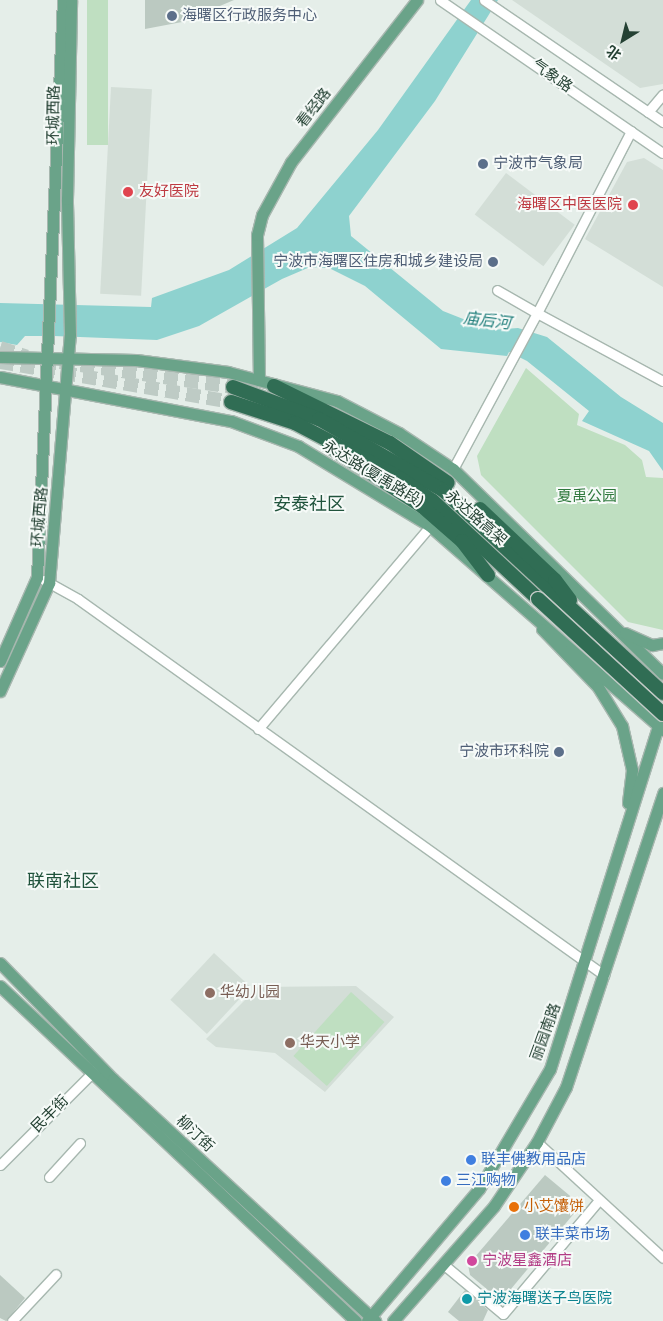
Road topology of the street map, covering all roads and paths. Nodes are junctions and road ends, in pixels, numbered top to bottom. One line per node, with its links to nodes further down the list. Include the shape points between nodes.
1 (63, 0): 13 (main road, 环城西路)
2 (71, 0): 14 (main road, 环城西路, via 67,198 72,260)
3 (417, 0): 17 (main road, 看经路, via 291,162 262,215 257,246)
4 (484, 0): 7 (street, 气象路)
5 (443, 2): 9 (street, 气象路)
6 (663, 94): 7 (street)
7 (648, 112): 8 (street, 气象路)
8 (663, 122)
9 (631, 131): 10 (street, 气象路); 12 (street)
10 (663, 153)
11 (497, 290): 12 (street)
12 (537, 313): 18 (street); 25 (street)
13 (48, 356): 14 (main road); 15 (main road); 21 (main road, 环城西路)
14 (68, 356): 17 (main road, via 136,360); 22 (main road, 环城西路)
15 (0, 357)
16 (0, 377): 21 (main road, 永达路(夏禹路段))
17 (259, 380): 19 (main road)
18 (663, 381)
19 (274, 386): 25 (main road, via 337,401 399,433); 30 (highway, via 390,443 445,481)
20 (233, 387): 30 (highway, 永达路高架, via 319,419 444,491)
21 (46, 388): 22 (main road, 永达路(夏禹路段)); 28 (main road, 环城西路)
22 (66, 392): 26 (main road, 永达路(夏禹路段), via 144,403 264,431 298,446); 29 (main road, 环城西路)
23 (231, 402): 24 (highway, 永达路高架)
24 (295, 423): 27 (highway, via 423,507 462,541); 38 (highway, 永达路高架, bridge, via 365,458 433,501)
25 (453, 469): 32 (main road)
26 (430, 526): 27 (main road, 永达路(夏禹路段)); 39 (street)
27 (488, 575): 31 (main road, 永达路(夏禹路段))
28 (38, 577): 29 (street); 34 (main road, 环城西路)
29 (50, 583): 36 (main road, 环城西路); 39 (street, via 78,599)
30 (552, 584): 37 (highway, 永达路高架, via 589,627)
31 (525, 606): 38 (main road, 永达路(夏禹路段)); 42 (main road, via 556,647 598,687 622,726 632,770)
32 (605, 619): 33 (main road, via 630,636 652,645); 35 (main road)
33 (663, 643)
34 (0, 660)
35 (663, 674)
36 (0, 691)
37 (663, 694)
38 (662, 721): 42 (main road, 丽园南路)
39 (258, 729): 44 (street)
40 (663, 793): 43 (main road)
41 (663, 808): 43 (main road)
42 (626, 826): 44 (main road, 丽园南路)
43 (649, 834): 46 (main road)
44 (585, 962): 46 (street); 58 (main road, 丽园南路, via 550,1069 516,1132 479,1189)
45 (0, 963): 48 (main road, 柳汀街)
46 (604, 975): 50 (main road, via 572,1073)
47 (0, 986): 49 (main road, 柳汀街)
48 (101, 1066): 49 (street, 民丰街); 58 (main road, 柳汀街)
49 (90, 1073): 52 (street, 民丰街); 60 (main road, 柳汀街)
50 (537, 1142): 54 (street); 56 (main road, via 494,1206)
51 (80, 1143): 53 (street)
52 (0, 1165)
53 (49, 1177)
54 (598, 1201): 55 (street); 56 (street, via 503,1314)
55 (663, 1258)
56 (444, 1264): 61 (main road)
57 (56, 1274): 59 (street)
58 (370, 1320)
59 (12, 1321)
60 (356, 1321)
61 (393, 1321)

